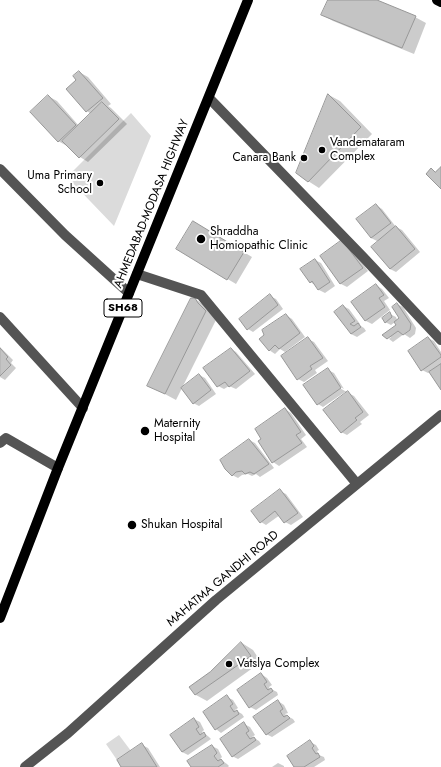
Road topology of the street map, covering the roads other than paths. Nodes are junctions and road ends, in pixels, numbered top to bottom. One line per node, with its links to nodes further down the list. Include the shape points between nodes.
1 (248, 0): 4 (main road, AHMEDABAD-MODASA HIGHWAY / SH68)
2 (437, 0): 3 (main road)
3 (441, 2)
4 (209, 98): 6 (main road, AHMEDABAD-MODASA HIGHWAY / SH68); 9 (street)
5 (0, 169): 7 (street, via 65,235)
6 (137, 274): 7 (main road, AHMEDABAD-MODASA HIGHWAY / SH68); 14 (street, via 201,295)
7 (129, 293): 10 (main road, AHMEDABAD-MODASA HIGHWAY / SH68)
8 (0, 317): 10 (street)
9 (441, 340)
10 (82, 408): 13 (main road, AHMEDABAD-MODASA HIGHWAY / SH68)
11 (441, 415): 14 (street, MAHATMA GANDHI ROAD)
12 (0, 443): 13 (street, via 6,438)
13 (58, 468): 15 (main road, AHMEDABAD-MODASA HIGHWAY / SH68)
14 (357, 484): 16 (street, MAHATMA GANDHI ROAD, via 216,600 68,733)
15 (0, 618)
16 (25, 767)

